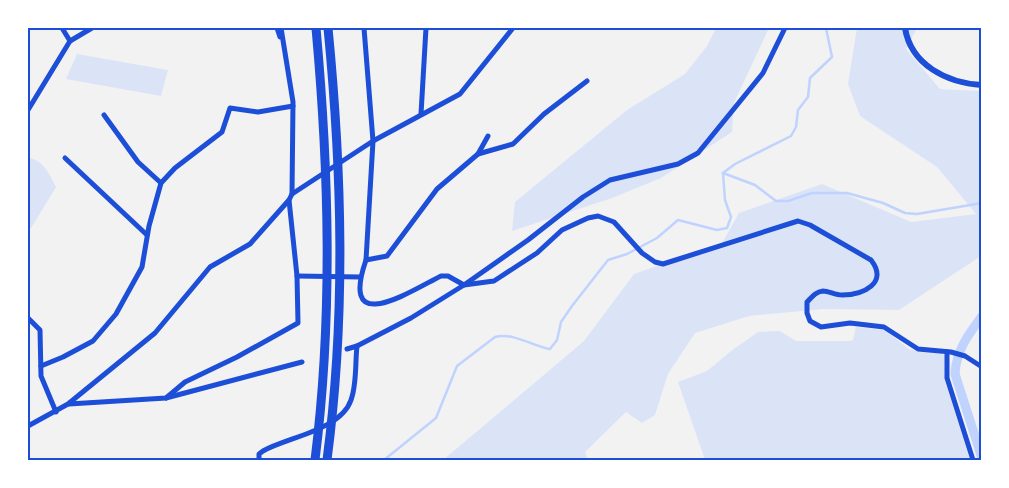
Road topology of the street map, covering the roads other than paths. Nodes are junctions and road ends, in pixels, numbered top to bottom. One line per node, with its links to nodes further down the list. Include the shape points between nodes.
1 (62, 28): 12 (street)
2 (92, 28): 12 (street)
3 (276, 28): 13 (street)
4 (281, 28): 13 (street)
5 (316, 28): 44 (highway, via 328,207 327,309)
6 (328, 28): 45 (highway, via 341,218 340,307)
7 (364, 28): 21 (street)
8 (426, 28): 18 (street)
9 (513, 28): 18 (street, via 460,94)
10 (785, 28): 31 (street, via 763,73 698,153 678,164 610,180)
11 (905, 28): 15 (street, via 914,49 930,69 957,82)
12 (70, 41): 17 (street)
13 (284, 47): 16 (street)
14 (587, 81): 22 (street, via 544,114 513,144)
15 (982, 84)
16 (293, 106): 24 (street, via 258,112 230,108 222,132); 25 (street)
17 (28, 110)
18 (421, 114): 21 (street)
19 (104, 115): 24 (street, via 138,162)
20 (488, 136): 22 (street)
21 (373, 141): 25 (street); 28 (street)
22 (478, 154): 28 (street, via 437,189 387,256)
23 (65, 158): 27 (street)
24 (160, 183): 27 (street)
25 (292, 194): 26 (street)
26 (290, 200): 29 (street); 40 (street, via 250,244 210,268 155,333)
27 (148, 235): 37 (street, via 142,267 116,314 93,341 64,358)
28 (366, 260): 30 (street)
29 (297, 276): 30 (street); 39 (street, via 298,323 185,382)
30 (360, 277): 31 (street, via 359,292 369,304 382,305 441,276 448,276)
31 (464, 285): 33 (street); 35 (street, via 494,281 537,253 562,230 598,216 614,222 642,253 663,264 798,221 871,260 878,268 878,277 872,286 860,292 841,295 824,291 814,294 807,302 810,320 821,327 850,323 884,327 918,349)
32 (28, 318): 37 (street, via 40,330)
33 (357, 346): 34 (street); 43 (street, via 353,394 348,407 328,424 263,451)
34 (347, 349)
35 (949, 352): 38 (street, via 965,356); 46 (street, via 947,378)
36 (302, 362): 39 (street)
37 (40, 366): 41 (street)
38 (982, 367)
39 (166, 398): 40 (street)
40 (68, 404): 41 (street)
41 (56, 412): 42 (street)
42 (28, 426)
43 (259, 460)
44 (314, 460)
45 (327, 460)
46 (973, 460)

